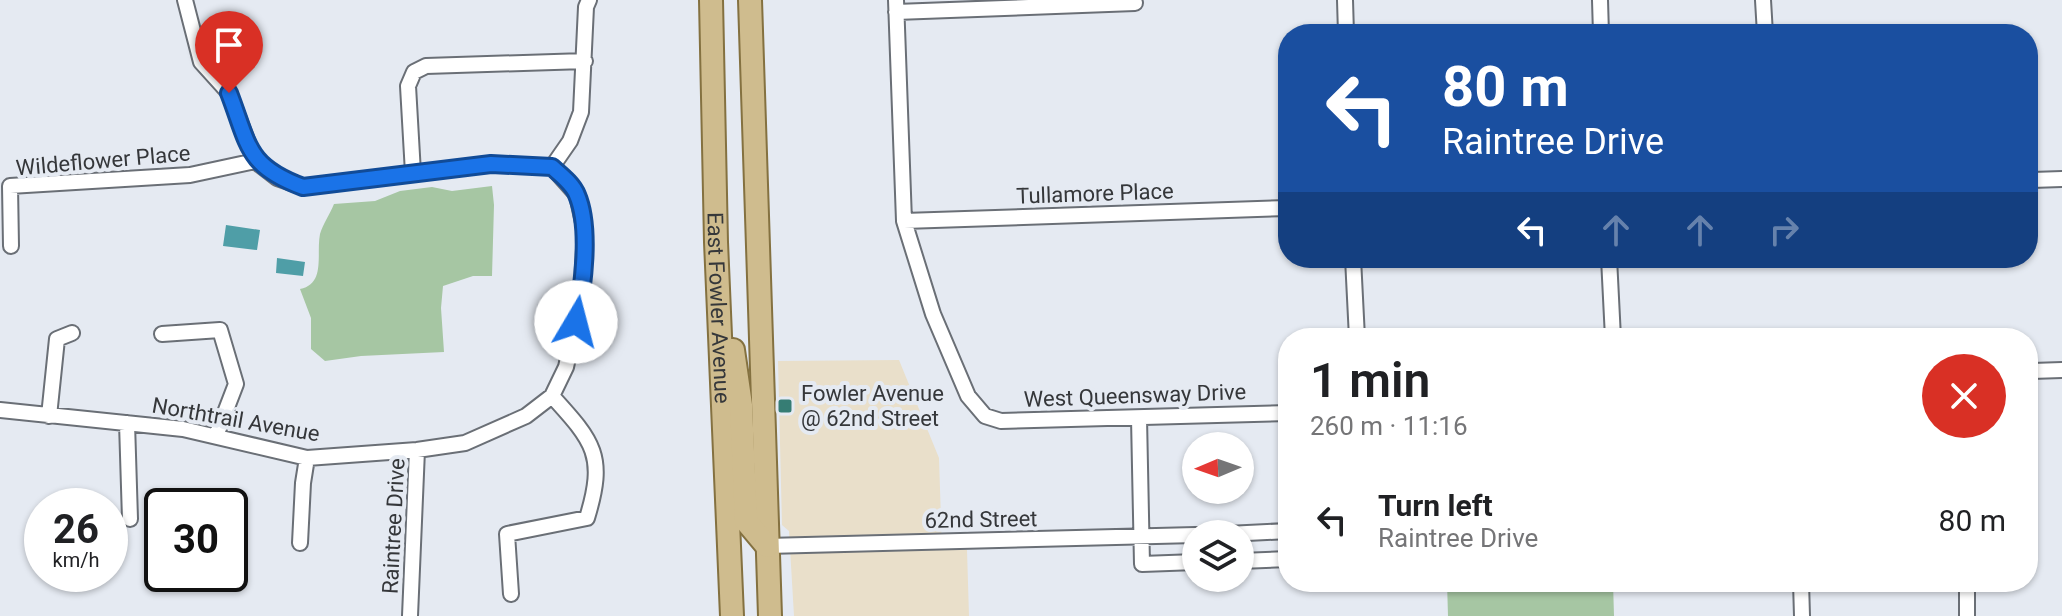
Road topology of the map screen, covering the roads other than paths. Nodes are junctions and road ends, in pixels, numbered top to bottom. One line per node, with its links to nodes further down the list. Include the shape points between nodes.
1 (186, 0): 14 (street, via 201,62 229,93)
2 (589, 0): 13 (street)
3 (711, 0): 21 (main road, East Fowler Avenue)
4 (750, 0): 46 (main road, East Fowler Avenue)
5 (1345, 0): 10 (street)
6 (1600, 0): 11 (street)
7 (1763, 0): 12 (street)
8 (1135, 3): 9 (street)
9 (896, 6): 20 (street)
10 (1346, 24)
11 (1601, 24)
12 (1764, 24)
13 (585, 61): 15 (street, via 581,112); 16 (street, via 426,66 414,72 408,86)
14 (255, 161): 16 (street, via 277,178 303,187); 22 (street, Wildeflower Place, via 190,175 10,186)
15 (552, 167): 16 (street, via 491,164); 31 (street, via 577,195 585,232 581,300 566,367)
16 (413, 173)
17 (2062, 179): 18 (street)
18 (2038, 180)
19 (1278, 208): 20 (street, Tullamore Place)
20 (904, 221): 35 (street, West Queensway Drive, via 933,314 968,396 985,416 1001,421)
21 (716, 242): 46 (main road, via 741,405 746,521); 54 (main road, East Fowler Avenue)
22 (11, 246)
23 (1354, 268): 25 (street)
24 (1610, 268): 26 (street)
25 (1356, 328)
26 (1612, 328)
27 (72, 333): 34 (street, via 57,339)
28 (162, 334): 37 (street, via 220,330 236,384)
29 (2062, 370): 30 (street)
30 (2038, 371)
31 (552, 396): 38 (street, Raintree Drive, via 526,416 465,443); 52 (street, via 594,449 595,490 587,518 507,534)
32 (0, 410): 34 (street, Northtrail Avenue)
33 (1278, 413): 35 (street, West Queensway Drive)
34 (49, 416): 36 (street, Northtrail Avenue)
35 (1139, 418): 44 (street)
36 (127, 423): 37 (street, Northtrail Avenue); 40 (street)
37 (216, 436): 39 (street, Northtrail Avenue)
38 (417, 450): 39 (street, Northtrail Avenue); 53 (street, Raintree Drive)
39 (307, 458): 45 (street)
40 (130, 519)
41 (1278, 531): 42 (street)
42 (1254, 533)
43 (1182, 536): 44 (street, 62nd Street)
44 (1141, 538): 46 (street, 62nd Street); 49 (street, via 1142,564)
45 (300, 543)
46 (767, 546): 55 (main road, East Fowler Avenue)
47 (1278, 559): 48 (street)
48 (1254, 560)
49 (1182, 563)
50 (1801, 592): 56 (street)
51 (1967, 592): 57 (street)
52 (511, 594)
53 (410, 616)
54 (732, 616)
55 (770, 616)
56 (1802, 616)
57 (1967, 616)

